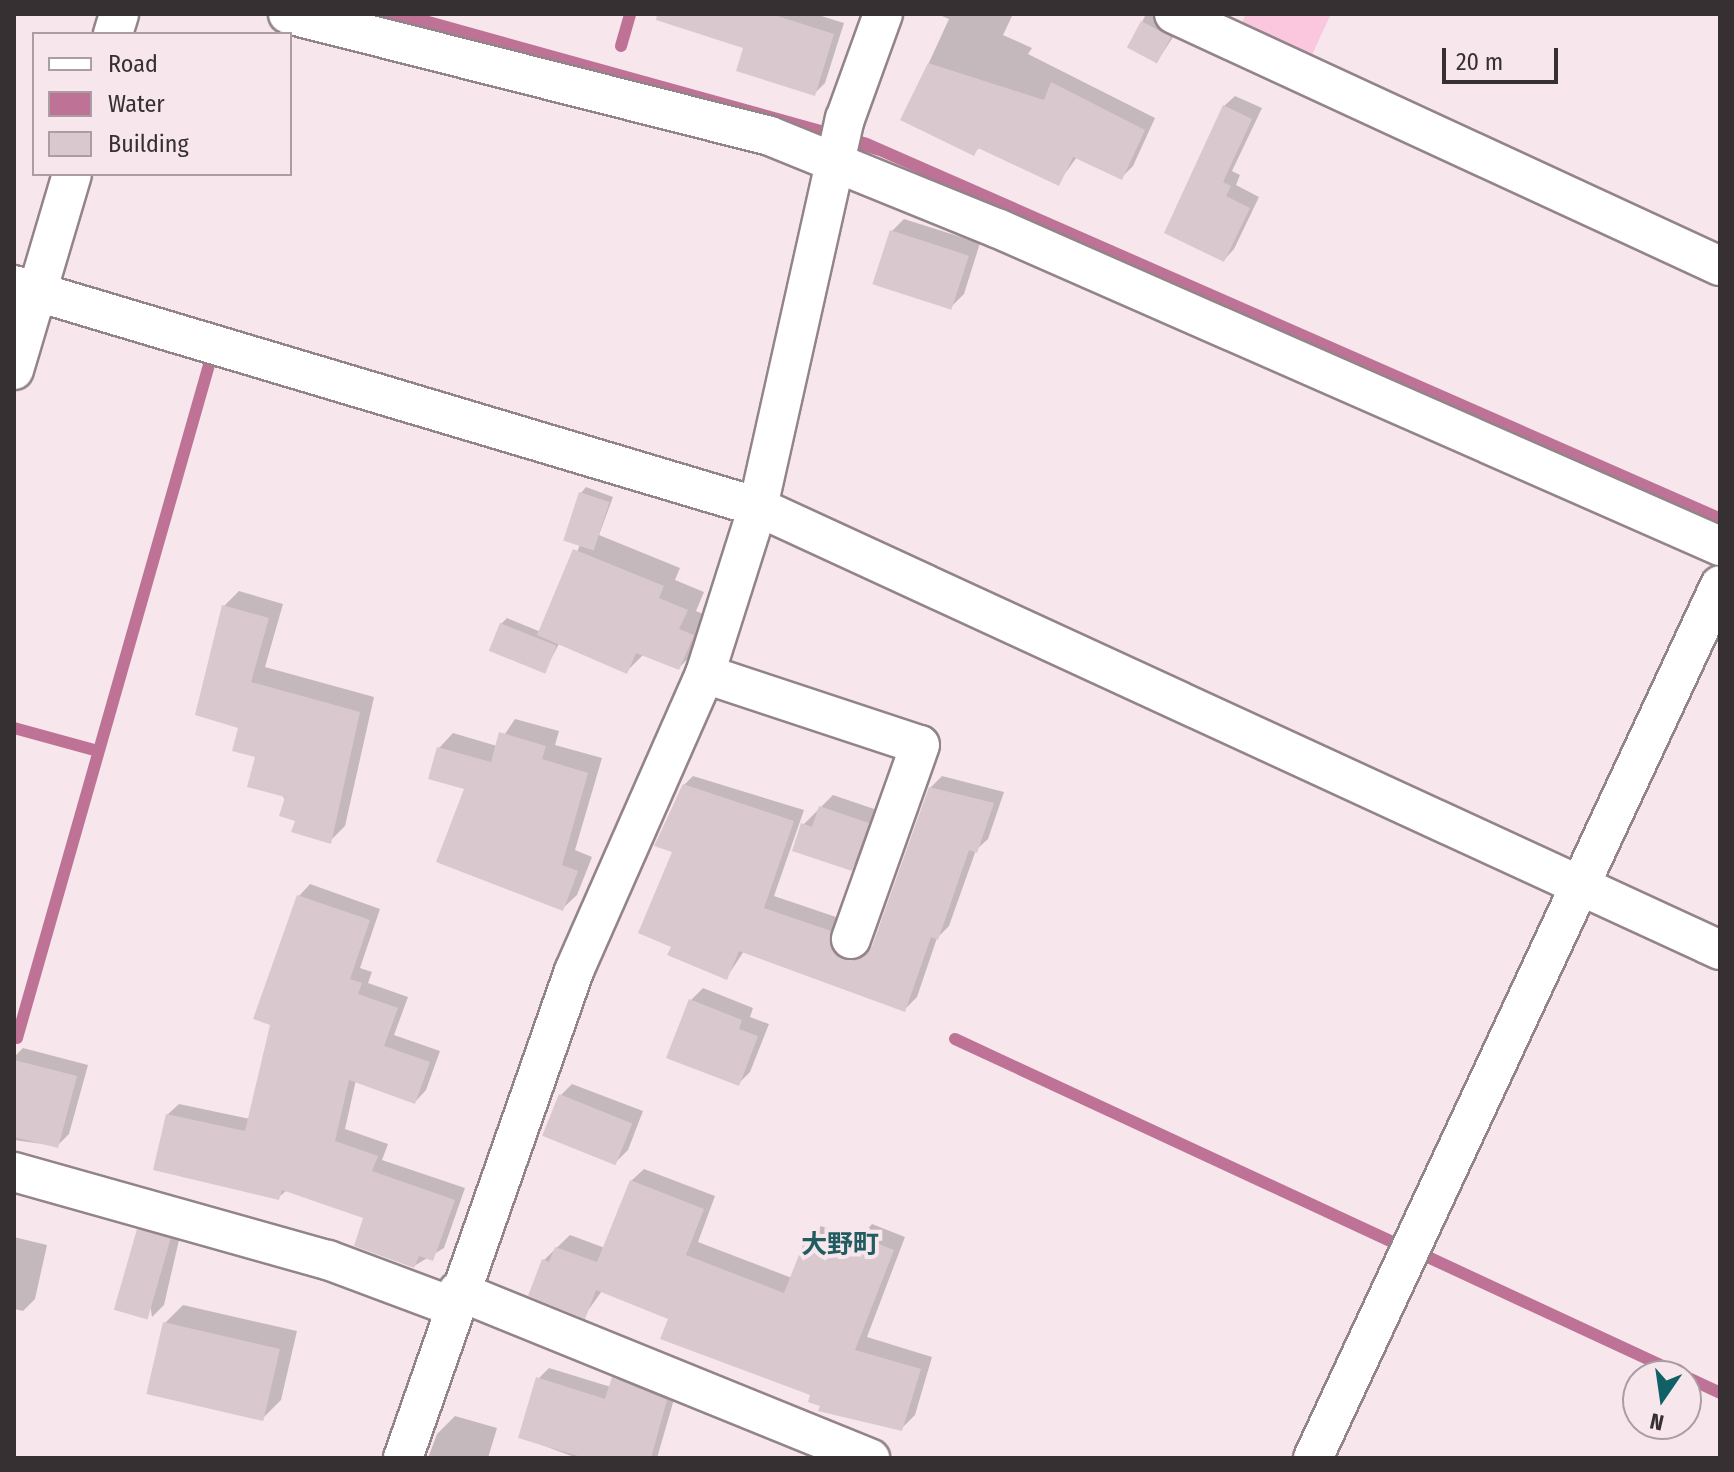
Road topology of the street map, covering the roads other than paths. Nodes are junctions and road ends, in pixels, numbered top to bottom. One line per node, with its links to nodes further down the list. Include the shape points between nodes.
1 (288, 14): 4 (street, via 770,136)
2 (883, 14): 4 (street)
3 (1174, 14): 6 (street)
4 (839, 148): 9 (street); 10 (street, via 1011,234)
5 (71, 176): 7 (street)
6 (1720, 266)
7 (26, 288): 8 (street); 9 (street)
8 (14, 370)
9 (758, 507): 12 (street); 13 (street)
10 (1720, 546)
11 (1720, 585): 13 (street)
12 (705, 674): 14 (street, via 920,745); 17 (street, via 574,971)
13 (1583, 887): 15 (street); 20 (street)
14 (851, 939)
15 (1720, 950)
16 (14, 1172): 17 (street)
17 (456, 1299): 18 (street); 19 (street)
18 (403, 1458)
19 (870, 1458)
20 (1313, 1458)

